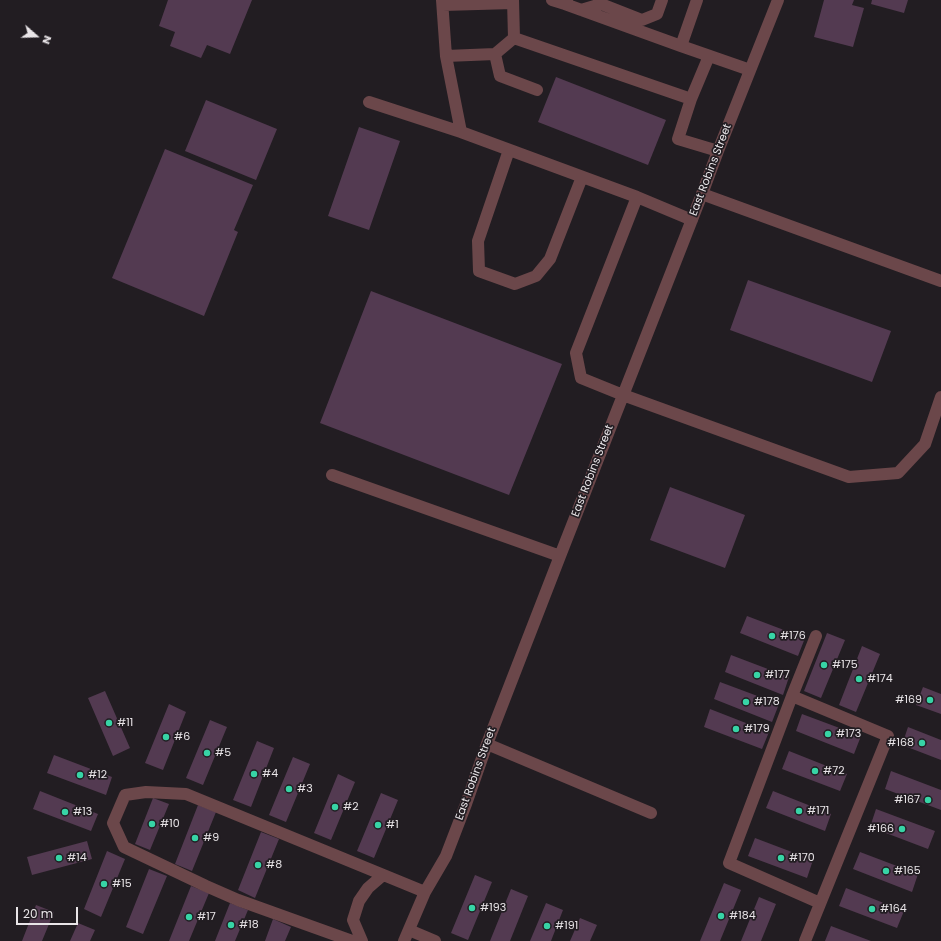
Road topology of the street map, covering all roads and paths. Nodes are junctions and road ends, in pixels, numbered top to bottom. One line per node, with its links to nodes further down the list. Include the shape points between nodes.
1 (552, 0): 7 (street)
2 (662, 0): 8 (street, via 657,14 642,20 601,4)
3 (697, 0): 10 (street)
4 (776, 1): 14 (street, East Robins Street)
5 (443, 2): 6 (street); 12 (street)
6 (513, 2): 9 (street)
7 (566, 2): 8 (street)
8 (581, 10): 10 (street)
9 (514, 38): 11 (street); 16 (street)
10 (681, 46): 13 (street)
11 (495, 54): 12 (street); 15 (street, via 500,76)
12 (446, 56): 18 (street)
13 (709, 56): 14 (street); 16 (street)
14 (750, 70): 20 (street, East Robins Street)
15 (537, 90)
16 (691, 99): 20 (street, via 678,138)
17 (369, 102): 18 (street)
18 (461, 132): 19 (street)
19 (509, 150): 21 (street); 21 (street, via 478,241 479,271 515,284 536,276 550,259)
20 (718, 151): 22 (street, East Robins Street)
21 (582, 177): 23 (street)
22 (702, 194): 24 (street, East Robins Street); 25 (street)
23 (638, 197): 24 (street); 26 (street, via 576,353 581,378)
24 (692, 220): 26 (street, East Robins Street)
25 (941, 281)
26 (623, 395): 27 (street, via 849,476 898,473 925,444); 29 (street, East Robins Street)
27 (941, 397)
28 (332, 475): 29 (street)
29 (560, 556): 32 (street, East Robins Street)
30 (816, 636): 31 (street)
31 (792, 696): 36 (street, via 729,863); 36 (street, via 888,736)
32 (487, 744): 33 (street); 35 (street, East Robins Street, via 446,856)
33 (651, 813)
34 (383, 875): 35 (street); 38 (street, via 186,794 146,792 125,795 113,823 124,847 238,900); 39 (street, via 368,888 353,920)
35 (425, 892): 37 (street, East Robins Street)
36 (820, 903): 41 (street)
37 (407, 936): 40 (street)
38 (352, 941)
39 (362, 941)
40 (435, 941)
41 (805, 941)

